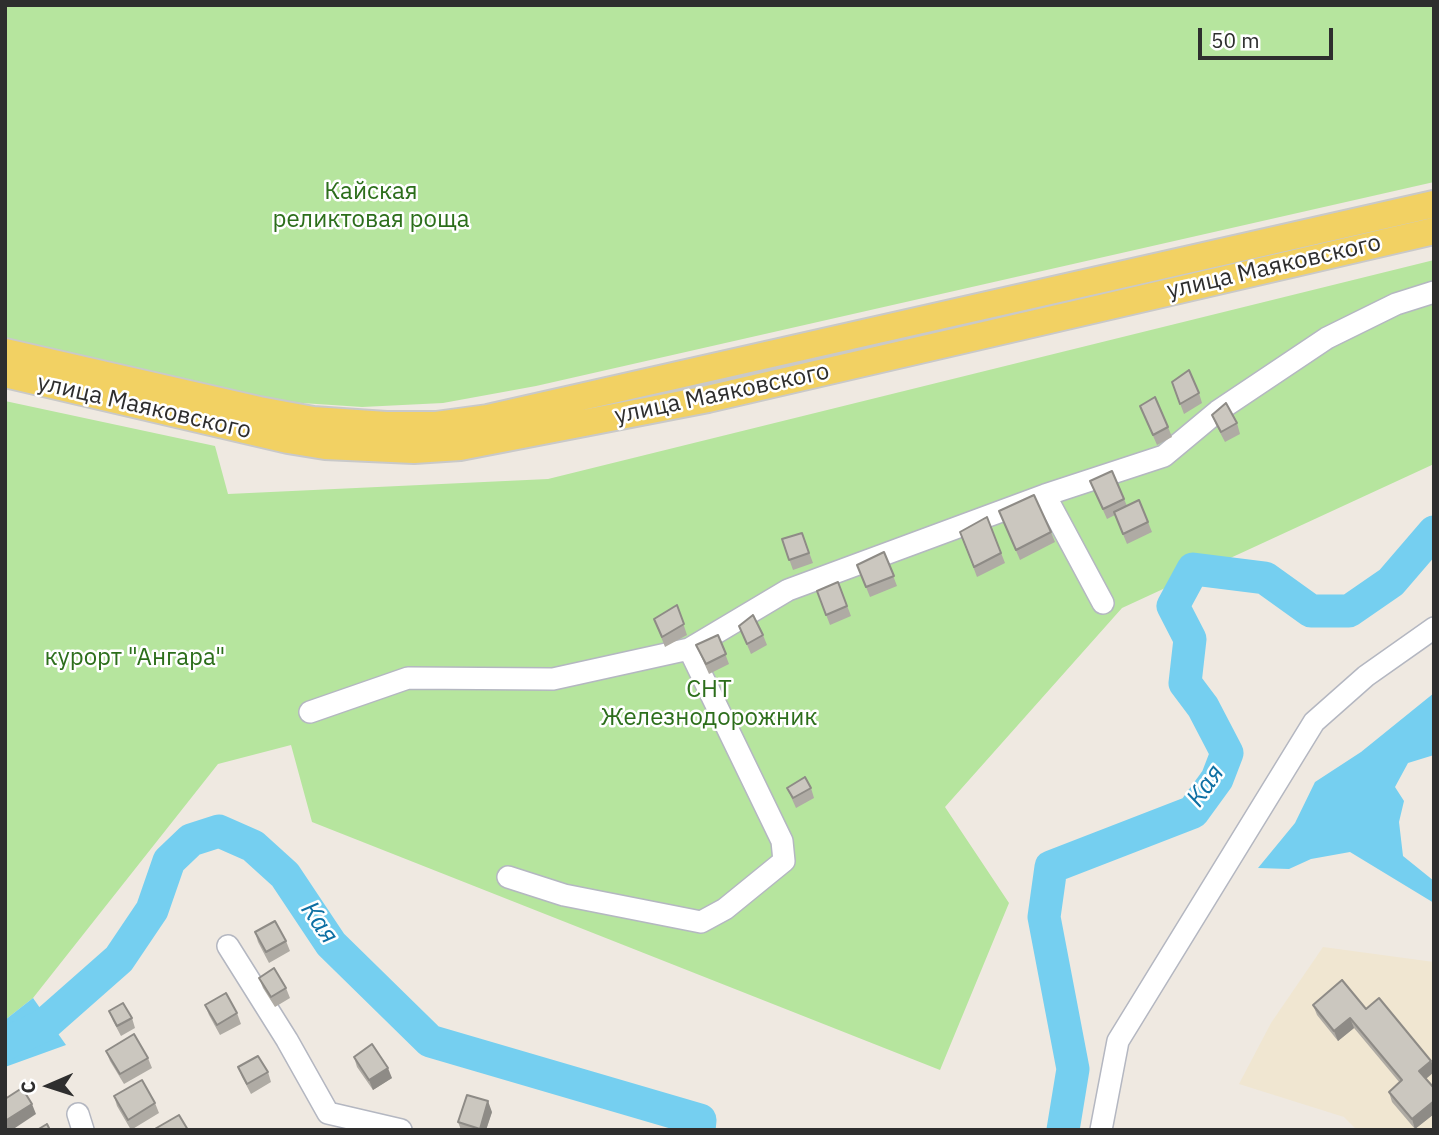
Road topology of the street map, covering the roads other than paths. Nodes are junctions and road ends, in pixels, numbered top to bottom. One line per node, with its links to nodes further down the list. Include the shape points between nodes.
1 (1434, 204): 4 (main road, улица Маяковского, via 488,418 436,425 313,420)
2 (1434, 231): 5 (main road, улица Маяковского, via 708,399 460,447 325,446)
3 (1434, 292): 6 (lane, via 1396,304 1328,338 1218,411 1164,456)
4 (5, 352)
5 (5, 374)
6 (1045, 495): 7 (lane); 9 (lane, via 788,590)
7 (1103, 603)
8 (1434, 628): 14 (lane, via 1366,676 1314,722 1118,1041)
9 (688, 649): 10 (lane, via 553,678 408,678); 11 (lane, via 782,841 783,861 725,909 701,922 564,895)
10 (310, 712)
11 (508, 877)
12 (228, 946): 13 (lane, via 328,1112)
13 (401, 1130)
14 (1101, 1130)

